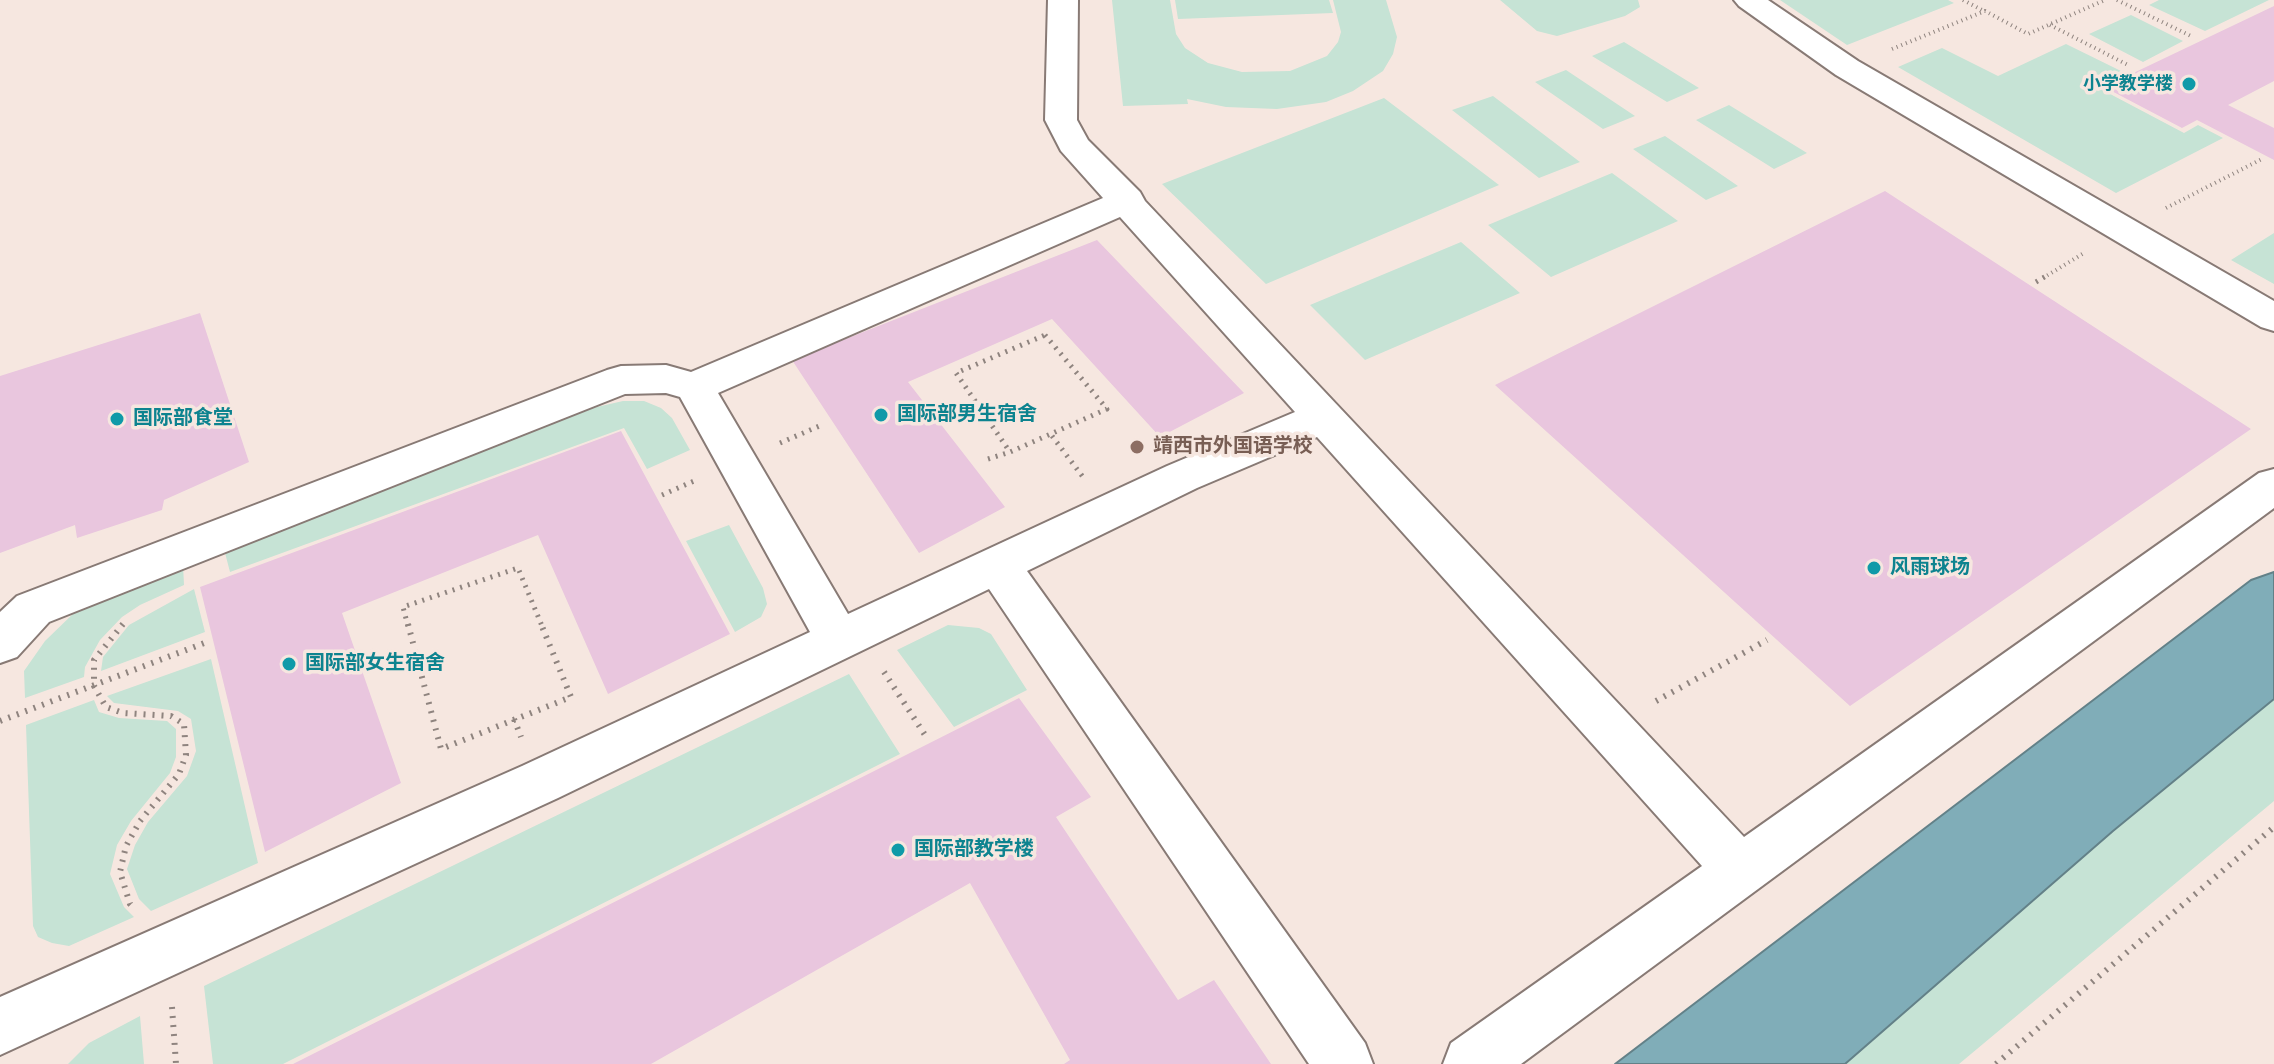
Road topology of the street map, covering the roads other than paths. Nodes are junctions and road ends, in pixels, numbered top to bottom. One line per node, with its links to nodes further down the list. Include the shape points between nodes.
1 (1063, 0): 3 (lane, via 1061,120 1073,144)
2 (1749, 0): 4 (lane, via 1847,68)
3 (1128, 200): 5 (lane); 6 (lane)
4 (2274, 318)
5 (694, 387): 9 (lane); 10 (lane, via 666,379 621,380 33,609)
6 (1324, 417): 8 (lane, via 1182,477); 11 (lane)
7 (2274, 485): 11 (lane)
8 (998, 566): 9 (lane); 13 (lane)
9 (849, 636): 12 (lane)
10 (0, 643)
11 (1740, 870): 14 (lane)
12 (0, 1026)
13 (1344, 1064)
14 (1472, 1064)

